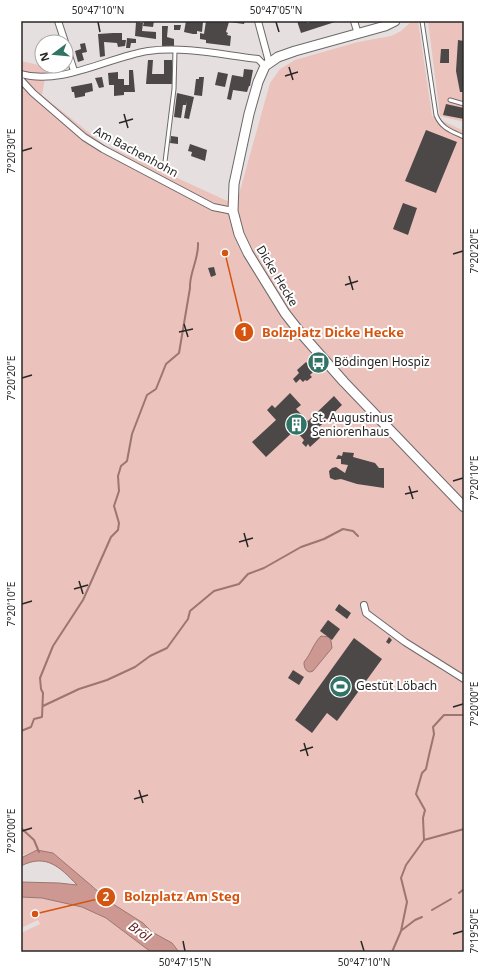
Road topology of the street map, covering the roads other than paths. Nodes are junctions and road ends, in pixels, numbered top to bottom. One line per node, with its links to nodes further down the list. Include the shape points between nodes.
1 (58, 21): 6 (street)
2 (258, 21): 9 (street)
3 (354, 21): 7 (street)
4 (395, 21): 7 (street)
5 (422, 21): 16 (lane, via 436,115 439,123 446,129)
6 (62, 34)
7 (358, 34): 9 (street, via 295,51)
8 (176, 50): 9 (street, via 258,58); 10 (street, via 149,51); 17 (lane)
9 (267, 64): 18 (street, Dicke Hecke, via 251,106 234,184)
10 (74, 72)
11 (21, 74): 12 (street, via 41,77)
12 (61, 74)
13 (21, 80): 18 (street, Am Bachenhohn, via 84,137 103,149 213,206)
14 (450, 100): 15 (lane)
15 (464, 104)
16 (464, 137)
17 (164, 170)
18 (233, 210): 19 (street, Dicke Hecke, via 239,234 248,253 285,313 348,388)
19 (464, 507)
20 (364, 605): 21 (street, via 366,613 371,617)
21 (464, 679)

